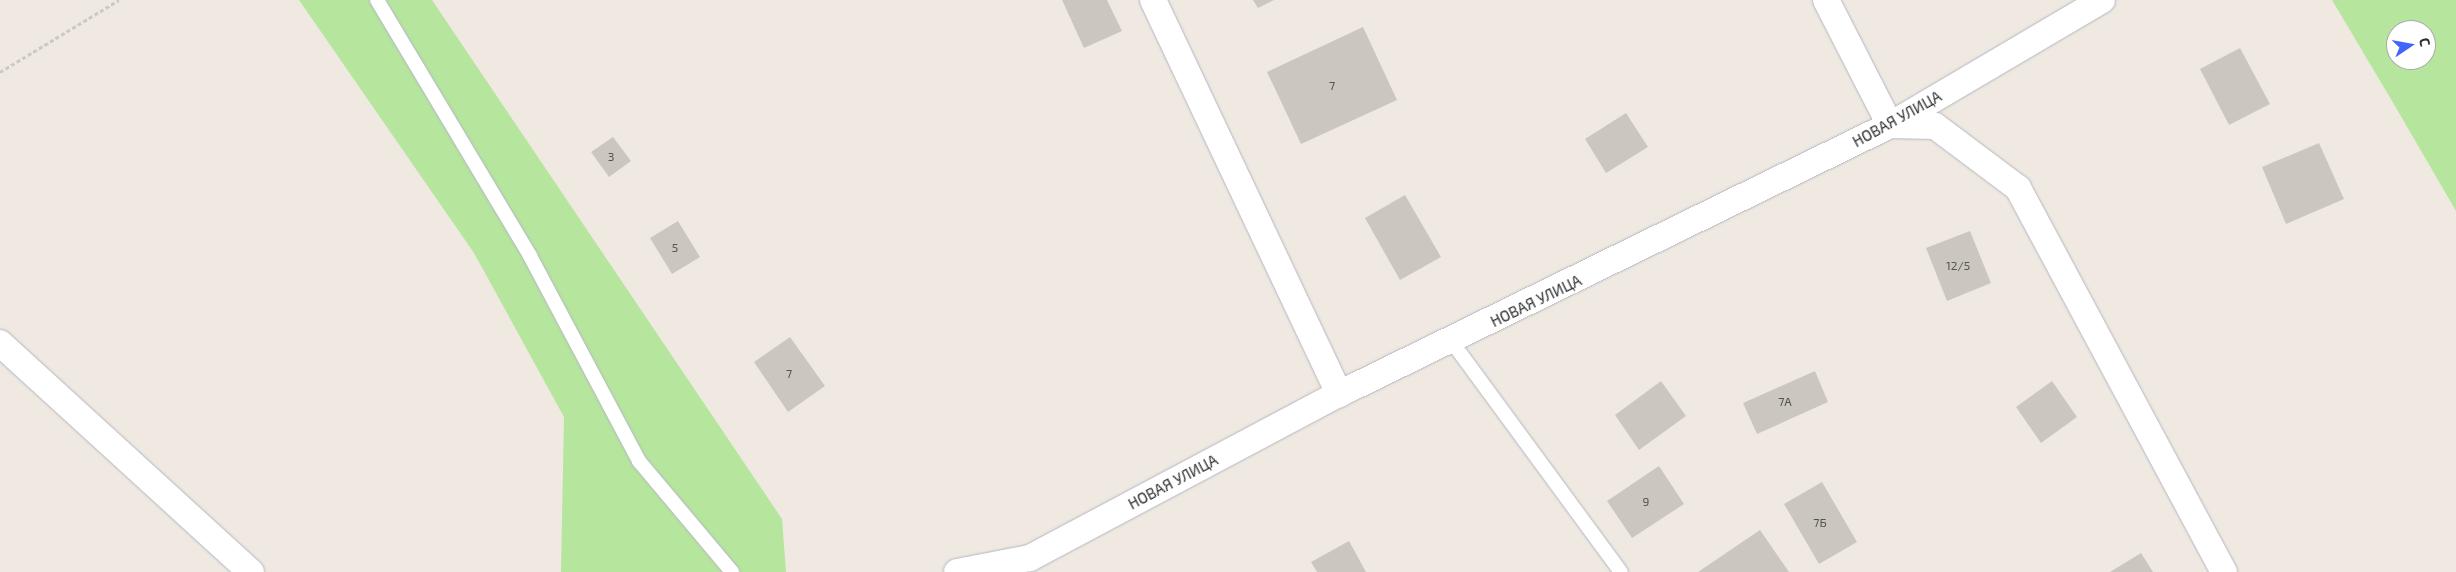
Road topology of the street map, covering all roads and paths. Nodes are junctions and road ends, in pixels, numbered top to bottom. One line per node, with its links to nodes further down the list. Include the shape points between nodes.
1 (119, 0): 6 (path)
2 (377, 0): 12 (lane, via 530,256 639,461)
3 (1153, 0): 10 (street)
4 (1826, 0): 7 (street)
5 (2102, 0): 7 (street, НОВАЯ УЛИЦА)
6 (0, 72)
7 (1890, 125): 8 (street, НОВАЯ УЛИЦА); 15 (street, via 1936,126 2018,188)
8 (1452, 342): 10 (street, НОВАЯ УЛИЦА); 14 (lane)
9 (0, 343): 11 (street)
10 (1339, 394): 13 (street, НОВАЯ УЛИЦА, via 1030,558)
11 (251, 572)
12 (732, 572)
13 (957, 572)
14 (1621, 572)
15 (2224, 572)

